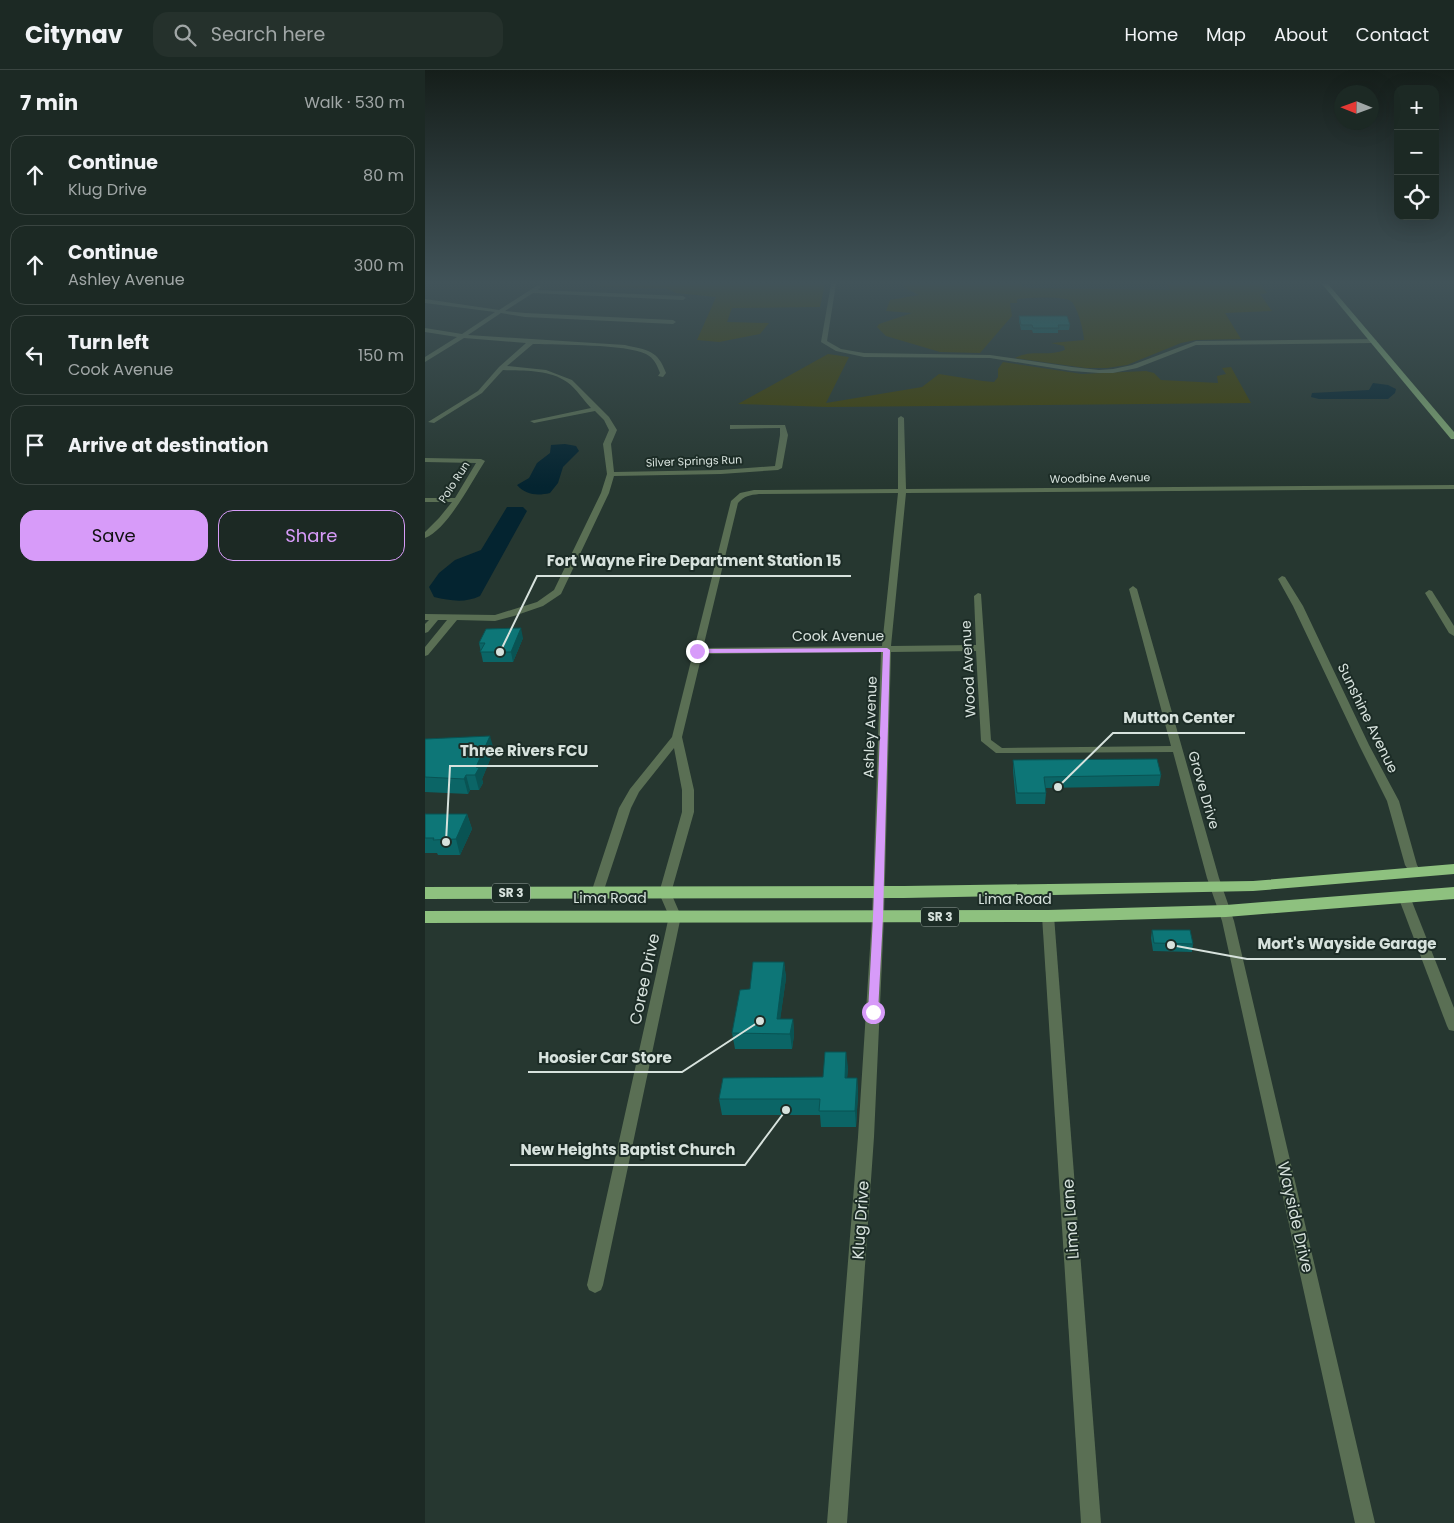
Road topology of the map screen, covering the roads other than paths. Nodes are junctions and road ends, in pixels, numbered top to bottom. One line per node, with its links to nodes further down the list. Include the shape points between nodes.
1 (438, 352): 7 (street)
2 (520, 352): 8 (street)
3 (646, 352): 9 (street, via 659,360)
4 (846, 352): 5 (street, via 869,356 982,355 1100,371 1129,368)
5 (1169, 352)
6 (1383, 352): 15 (main road)
7 (425, 360)
8 (501, 368): 10 (street, via 560,375); 13 (street, via 480,392)
9 (661, 376)
10 (596, 409): 12 (street); 17 (street, via 608,418 613,430 607,444)
11 (901, 418): 19 (street, Ashley Avenue)
12 (534, 421)
13 (433, 422)
14 (733, 427): 17 (street, Silver Springs Run, via 783,426 778,468)
15 (1454, 437)
16 (425, 460): 21 (street, Polo Run, via 481,461)
17 (611, 474): 28 (street, via 558,592 540,604 511,614 495,618)
18 (1454, 487): 19 (street, Woodbine Avenue)
19 (902, 491): 32 (street, Ashley Avenue); 33 (street, Woodbine Avenue, via 747,492 738,498 734,503)
20 (425, 500): 21 (street)
21 (455, 500): 22 (street, Polo Run, via 435,529)
22 (425, 536)
23 (1282, 579): 38 (street, Sunshine Avenue, via 1393,801)
24 (1133, 589): 36 (street, Grove Drive)
25 (1429, 593): 30 (street)
26 (978, 596): 31 (street, Wood Avenue)
27 (430, 618): 28 (street); 29 (street)
28 (455, 618): 34 (street)
29 (425, 630)
30 (1454, 633)
31 (980, 648): 32 (street, Cook Avenue); 36 (street, Wood Avenue, via 985,741 1001,751)
32 (887, 650): 33 (street, Cook Avenue); 41 (street, Ashley Avenue)
33 (697, 651): 35 (street)
34 (425, 653)
35 (677, 737): 40 (street, via 688,790 688,812); 43 (street, via 634,791 625,808)
36 (1176, 749): 39 (street, Grove Drive)
37 (1454, 869): 38 (highway, Lima Road / SR 3)
38 (1416, 873): 39 (highway, Lima Road / SR 3)
39 (1216, 887): 41 (highway, Lima Road / SR 3); 46 (street, Grove Drive)
40 (665, 892): 41 (highway, Lima Road / SR 3); 43 (highway, Lima Road / SR 3); 47 (street)
41 (879, 892): 50 (street, Ashley Avenue)
42 (425, 893): 43 (highway, Lima Road / SR 3)
43 (597, 893)
44 (1454, 893): 45 (highway, Lima Road / SR 3)
45 (1405, 899): 46 (highway, Lima Road / SR 3); 51 (street)
46 (1226, 911): 48 (highway, Lima Road / SR 3); 55 (street, Wayside Drive)
47 (675, 916): 49 (highway, Lima Road / SR 3); 50 (highway, Lima Road / SR 3); 52 (street, Coree Drive)
48 (1048, 916): 50 (highway, Lima Road / SR 3); 54 (street, Lima Lane)
49 (425, 917)
50 (878, 917): 53 (street, Klug Drive, via 866,1137)
51 (1454, 1026)
52 (595, 1284)
53 (837, 1523)
54 (1091, 1523)
55 (1365, 1523)

